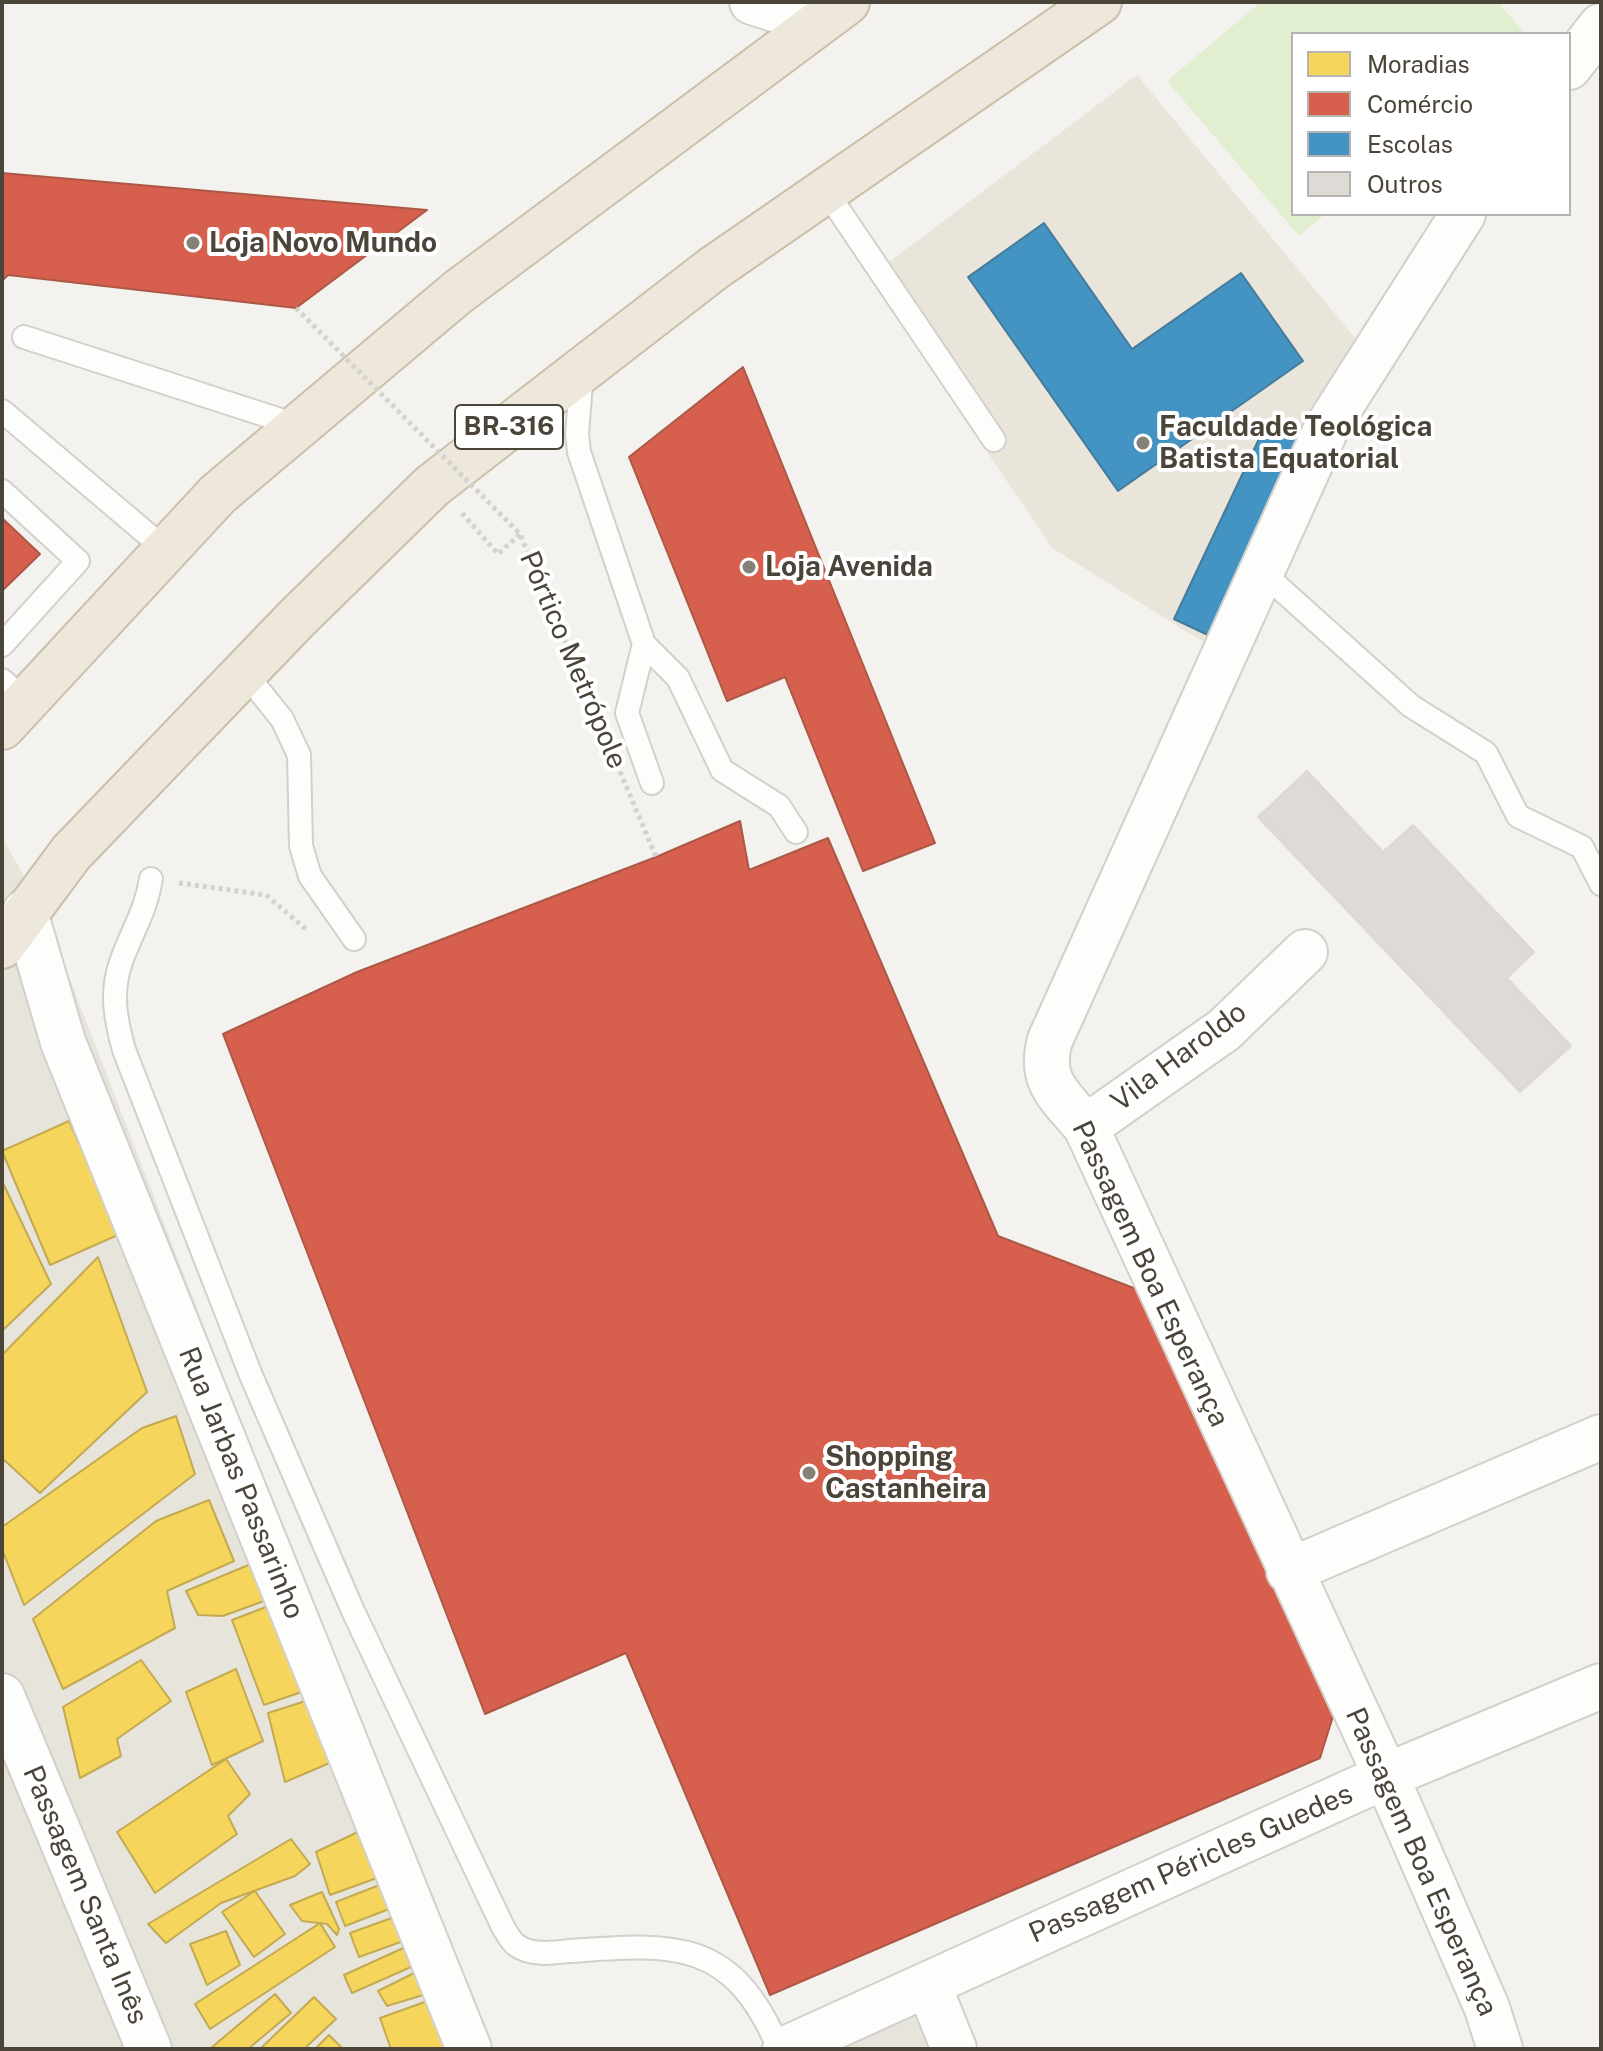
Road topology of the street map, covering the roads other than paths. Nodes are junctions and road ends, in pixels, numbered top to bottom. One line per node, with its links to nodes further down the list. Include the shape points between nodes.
1 (752, 2): 3 (street)
2 (1099, 2): 6 (highway, BR-316)
3 (833, 12): 11 (highway, via 458,292)
4 (1601, 26): 5 (street)
5 (1571, 64)
6 (826, 191): 9 (highway, BR-316, via 714,268); 12 (lane)
7 (1462, 216): 15 (street, Passagem Boa Esperança, via 1326,429)
8 (24, 337): 11 (lane)
9 (582, 370): 16 (lane, via 579,452); 18 (highway, BR-316, via 432,486)
10 (2, 411): 14 (lane)
11 (299, 426): 14 (highway, via 218,494)
12 (994, 440)
13 (2, 491): 17 (lane, via 78,561)
14 (166, 550): 19 (highway)
15 (1263, 573): 23 (lane, via 1411,706 1486,753 1518,816 1582,847); 27 (street, Passagem Boa Esperança, via 1050,1040 1044,1061 1048,1080)
16 (644, 644): 20 (lane, via 627,713); 21 (lane, via 678,678 722,770 779,806)
17 (2, 645)
18 (244, 672): 24 (highway, BR-316, via 71,853); 25 (lane, via 282,719 299,755 301,846 310,876)
19 (10, 703)
20 (652, 783)
21 (796, 832)
22 (151, 879): 36 (lane, via 115,989 124,1050 250,1373 353,1611 502,1925 517,1946 530,1951 637,1946 697,1955 724,1969 754,1998)
23 (1601, 884)
24 (13, 929): 35 (street, Rua Jarbas Passarinho)
25 (354, 939)
26 (1305, 952): 27 (street, Vila Haroldo, via 1224,1030)
27 (1086, 1127): 29 (street, Passagem Boa Esperança)
28 (1601, 1437): 29 (street)
29 (1289, 1571): 32 (street, Passagem Boa Esperança)
30 (1601, 1686): 32 (street, Passagem Péricles Guedes)
31 (2, 1696): 34 (street, Passagem Santa Inês)
32 (1386, 1776): 33 (street, Passagem Péricles Guedes); 38 (street, Passagem Boa Esperança)
33 (928, 1984): 36 (street, Passagem Péricles Guedes); 37 (street)
34 (149, 2049)
35 (469, 2049)
36 (782, 2049)
37 (954, 2049)
38 (1500, 2049)

